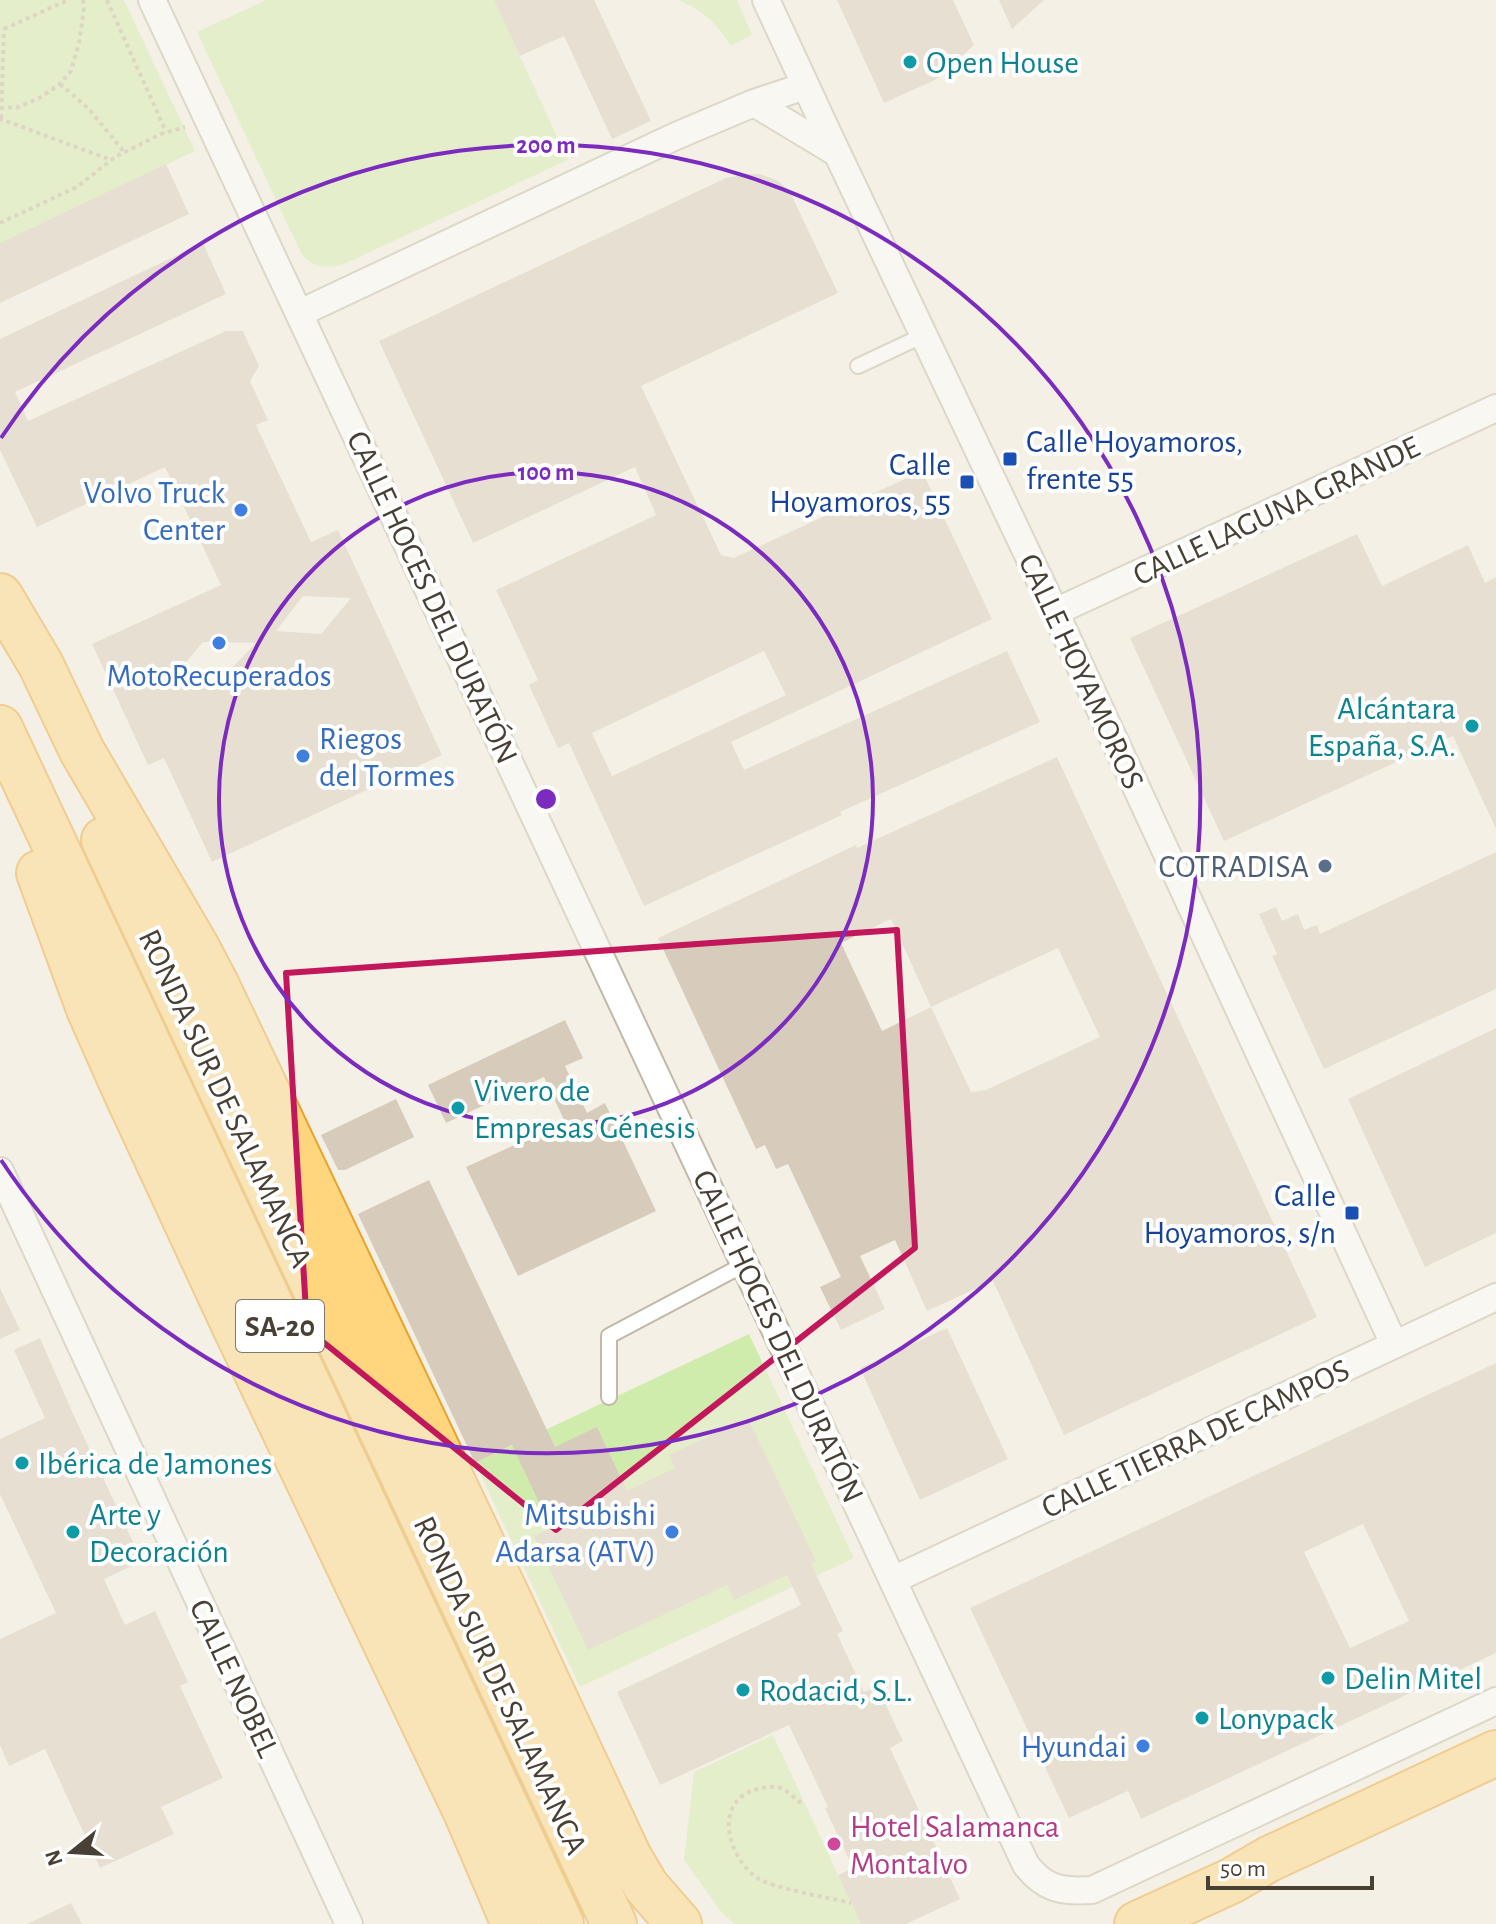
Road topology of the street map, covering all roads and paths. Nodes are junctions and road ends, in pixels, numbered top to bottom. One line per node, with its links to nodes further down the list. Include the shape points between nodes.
1 (68, 0): 6 (path)
2 (83, 0): 7 (path, via 79,43 71,71)
3 (107, 0): 13 (path)
4 (152, 0): 18 (street, CALLE HOCES DEL DURATÓN)
5 (766, 0): 8 (street, CALLE HOYAMOROS)
6 (2, 27): 10 (path)
7 (60, 84): 10 (path, via 19,107); 14 (path)
8 (805, 86): 9 (street); 15 (street, CALLE HOYAMOROS)
9 (754, 103): 15 (street); 18 (street)
10 (0, 108): 11 (path)
11 (0, 120): 16 (path)
12 (187, 127): 13 (path)
13 (166, 132): 14 (path)
14 (124, 152): 16 (path)
15 (837, 153): 19 (street, CALLE HOYAMOROS)
16 (111, 160): 17 (path, via 77,187)
17 (0, 223)
18 (300, 313): 28 (street, CALLE HOCES DEL DURATÓN)
19 (924, 335): 20 (lane); 23 (street, CALLE HOYAMOROS)
20 (858, 366)
21 (1496, 408): 23 (street, CALLE LAGUNA GRANDE)
22 (0, 596): 42 (highway, via 210,973 629,1857)
23 (1055, 612): 30 (street, CALLE HOYAMOROS)
24 (0, 620): 41 (highway, RONDA SUR DE SALAMANCA / SA-20)
25 (0, 728): 40 (highway, RONDA SUR DE SALAMANCA / SA-20)
26 (0, 770): 39 (highway, via 89,1009)
27 (0, 1171): 38 (street, CALLE NOBEL)
28 (745, 1264): 31 (lane, via 609,1336); 32 (street, CALLE HOCES DEL DURATÓN)
29 (1496, 1297): 30 (street, CALLE TIERRA DE CAMPOS)
30 (1394, 1344): 32 (street, CALLE TIERRA DE CAMPOS)
31 (609, 1397)
32 (893, 1580): 33 (street, CALLE HOCES DEL DURATÓN, via 1026,1865 1057,1889 1092,1890)
33 (1496, 1701)
34 (1496, 1753): 43 (highway)
35 (1496, 1779): 44 (highway)
36 (801, 1803): 37 (path, via 782,1788 753,1790 742,1797 731,1807 727,1822 740,1858 755,1876 772,1884)
37 (851, 1903)
38 (349, 1924)
39 (514, 1924)
40 (561, 1924)
41 (614, 1924)
42 (679, 1924)
43 (1137, 1924)
44 (1176, 1924)

